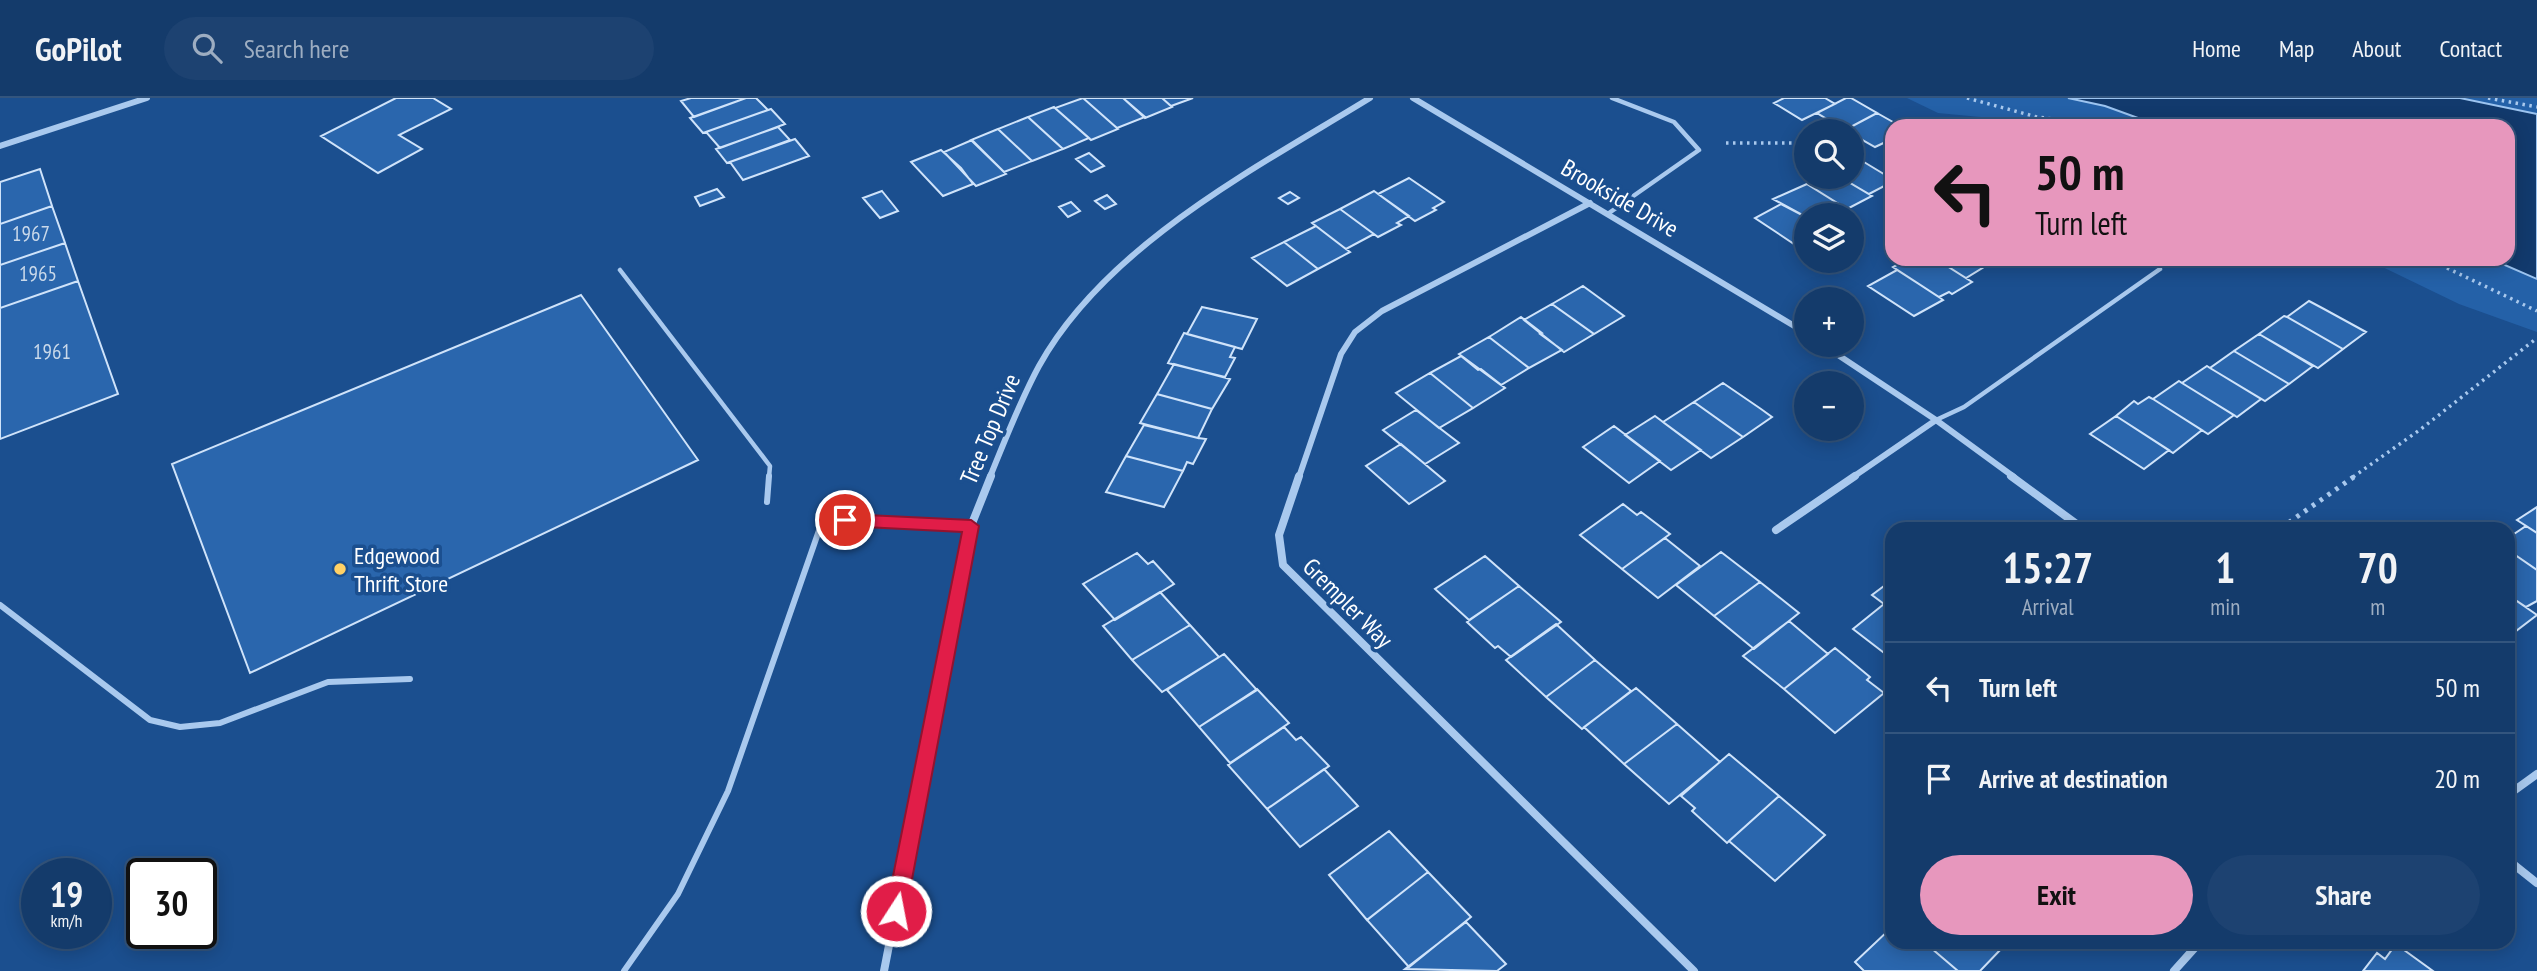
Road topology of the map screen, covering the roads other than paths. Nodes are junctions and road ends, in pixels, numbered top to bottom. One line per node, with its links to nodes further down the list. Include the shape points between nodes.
1 (147, 98): 5 (street)
2 (1370, 98): 15 (street, Tree Top Drive, via 1193,207 1087,299 1040,364)
3 (1413, 98): 6 (street, Brookside Drive)
4 (1612, 98): 7 (lane, via 1674,122 1699,150)
5 (0, 146)
6 (1590, 203): 7 (street, Brookside Drive); 26 (street, Grempler Way, via 1382,311 1355,332 1341,354 1279,534 1283,565)
7 (1609, 213): 10 (street, Brookside Drive)
8 (2160, 269): 12 (lane, via 1964,407)
9 (620, 270): 13 (lane, via 770,466)
10 (1794, 327)
11 (1841, 357): 12 (street)
12 (1936, 420): 14 (street); 16 (street)
13 (768, 502)
14 (2074, 522)
15 (971, 526): 24 (lane, via 823,519 728,791 678,894); 25 (street, Tree Top Drive)
16 (1776, 530)
17 (0, 605): 18 (lane, via 150,720 180,727 220,723 328,682)
18 (410, 678)
19 (2537, 774): 20 (street)
20 (2515, 791)
21 (2515, 866): 22 (street)
22 (2537, 883)
23 (2194, 949): 27 (street)
24 (624, 971)
25 (884, 971)
26 (1693, 971)
27 (2174, 971)

